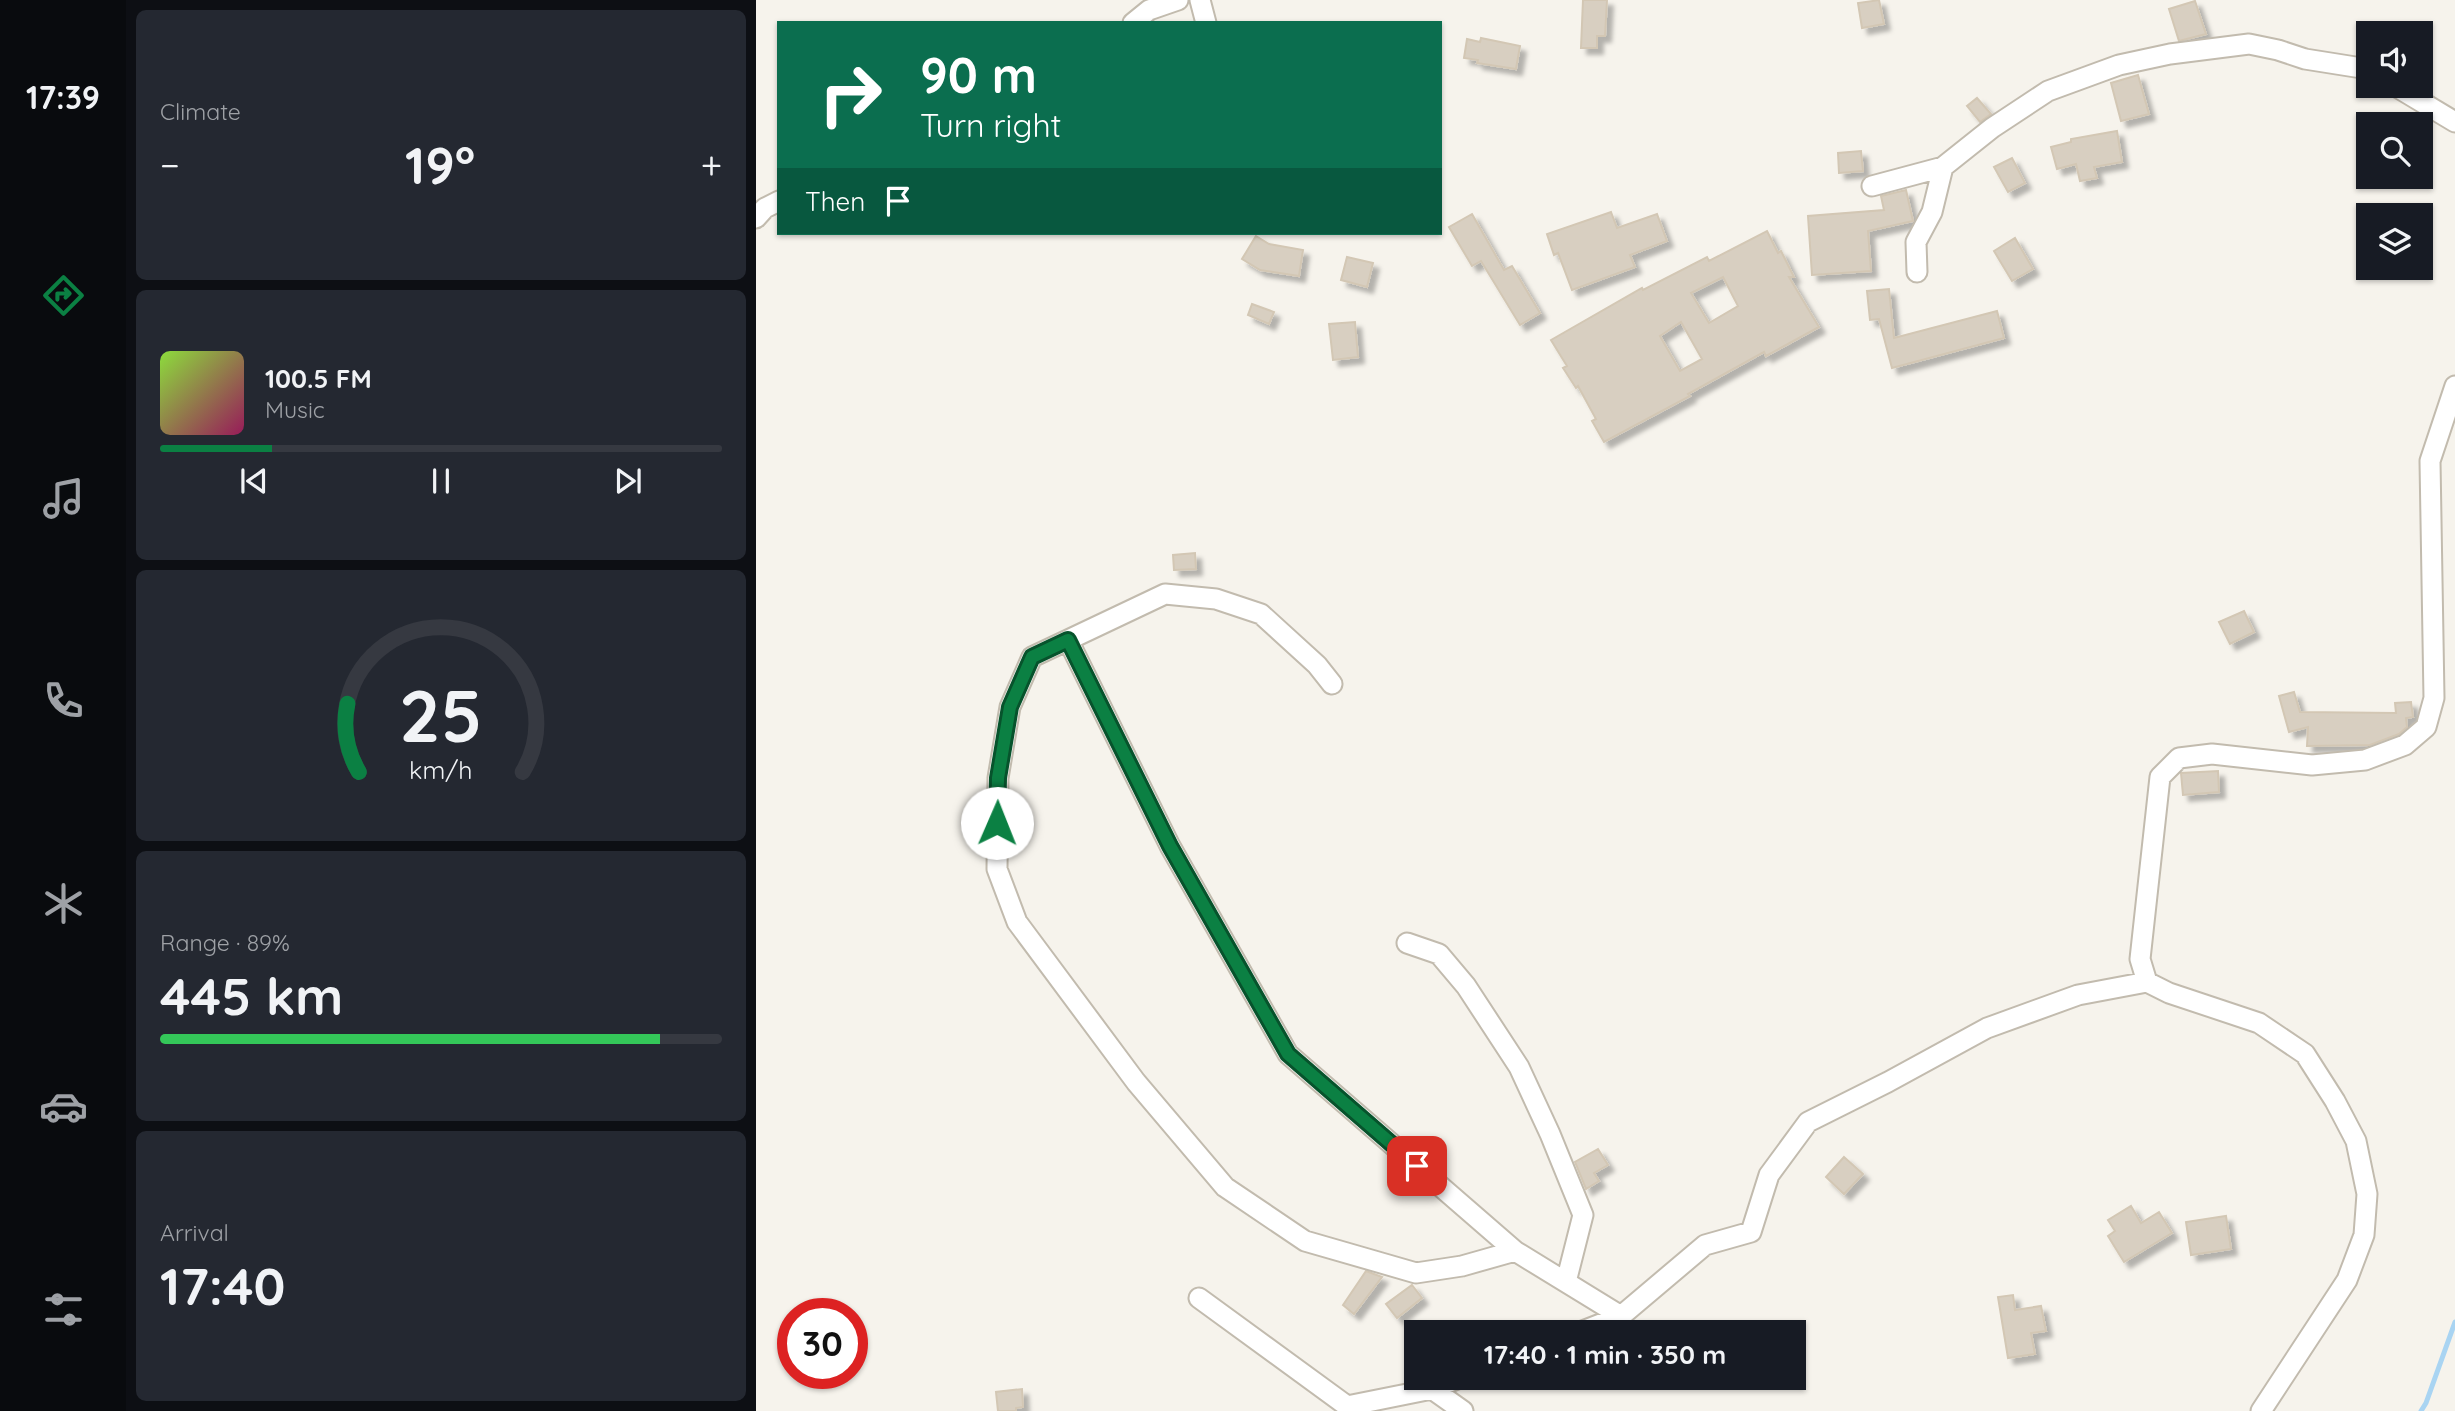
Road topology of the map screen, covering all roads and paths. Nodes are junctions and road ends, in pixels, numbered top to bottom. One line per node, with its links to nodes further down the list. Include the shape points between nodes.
1 (1178, 0): 3 (street, via 1149,10)
2 (1200, 0): 4 (street)
3 (1135, 21)
4 (1205, 21)
5 (2356, 67): 8 (street, via 2305,60 2249,44 2119,65 2048,91)
6 (2415, 98): 7 (street)
7 (2455, 122)
8 (1943, 167): 9 (street); 12 (street, via 1933,212 1916,242)
9 (1872, 186)
10 (777, 202): 11 (street)
11 (756, 218)
12 (1917, 272)
13 (2455, 386): 17 (street, via 2430,461 2434,698 2426,727 2405,745 2365,760 2312,765 2212,754 2179,758 2160,777 2140,959)
14 (1068, 640): 15 (street, via 1165,594 1216,599 1262,614); 18 (street, via 1170,846 1288,1054); 18 (street, via 1032,657 1010,707 998,778 997,869 1017,922 1136,1082 1225,1187 1305,1241 1416,1273)
15 (1332, 684)
16 (1406, 943): 19 (street, via 1439,954 1466,986 1518,1067 1550,1134 1583,1215)
17 (2147, 982): 21 (street, via 2078,995 1986,1028 1808,1122 1769,1175 1751,1232 1705,1245); 26 (street, via 2259,1023 2305,1054 2356,1141 2367,1194 2364,1234 2347,1280)
18 (1515, 1251): 19 (street)
19 (1566, 1282): 21 (street)
20 (1199, 1298): 23 (street, via 1347,1406)
21 (1621, 1316): 22 (street)
22 (1611, 1320)
23 (1427, 1390)
24 (1433, 1390): 25 (street)
25 (1463, 1411)
26 (2260, 1411)

